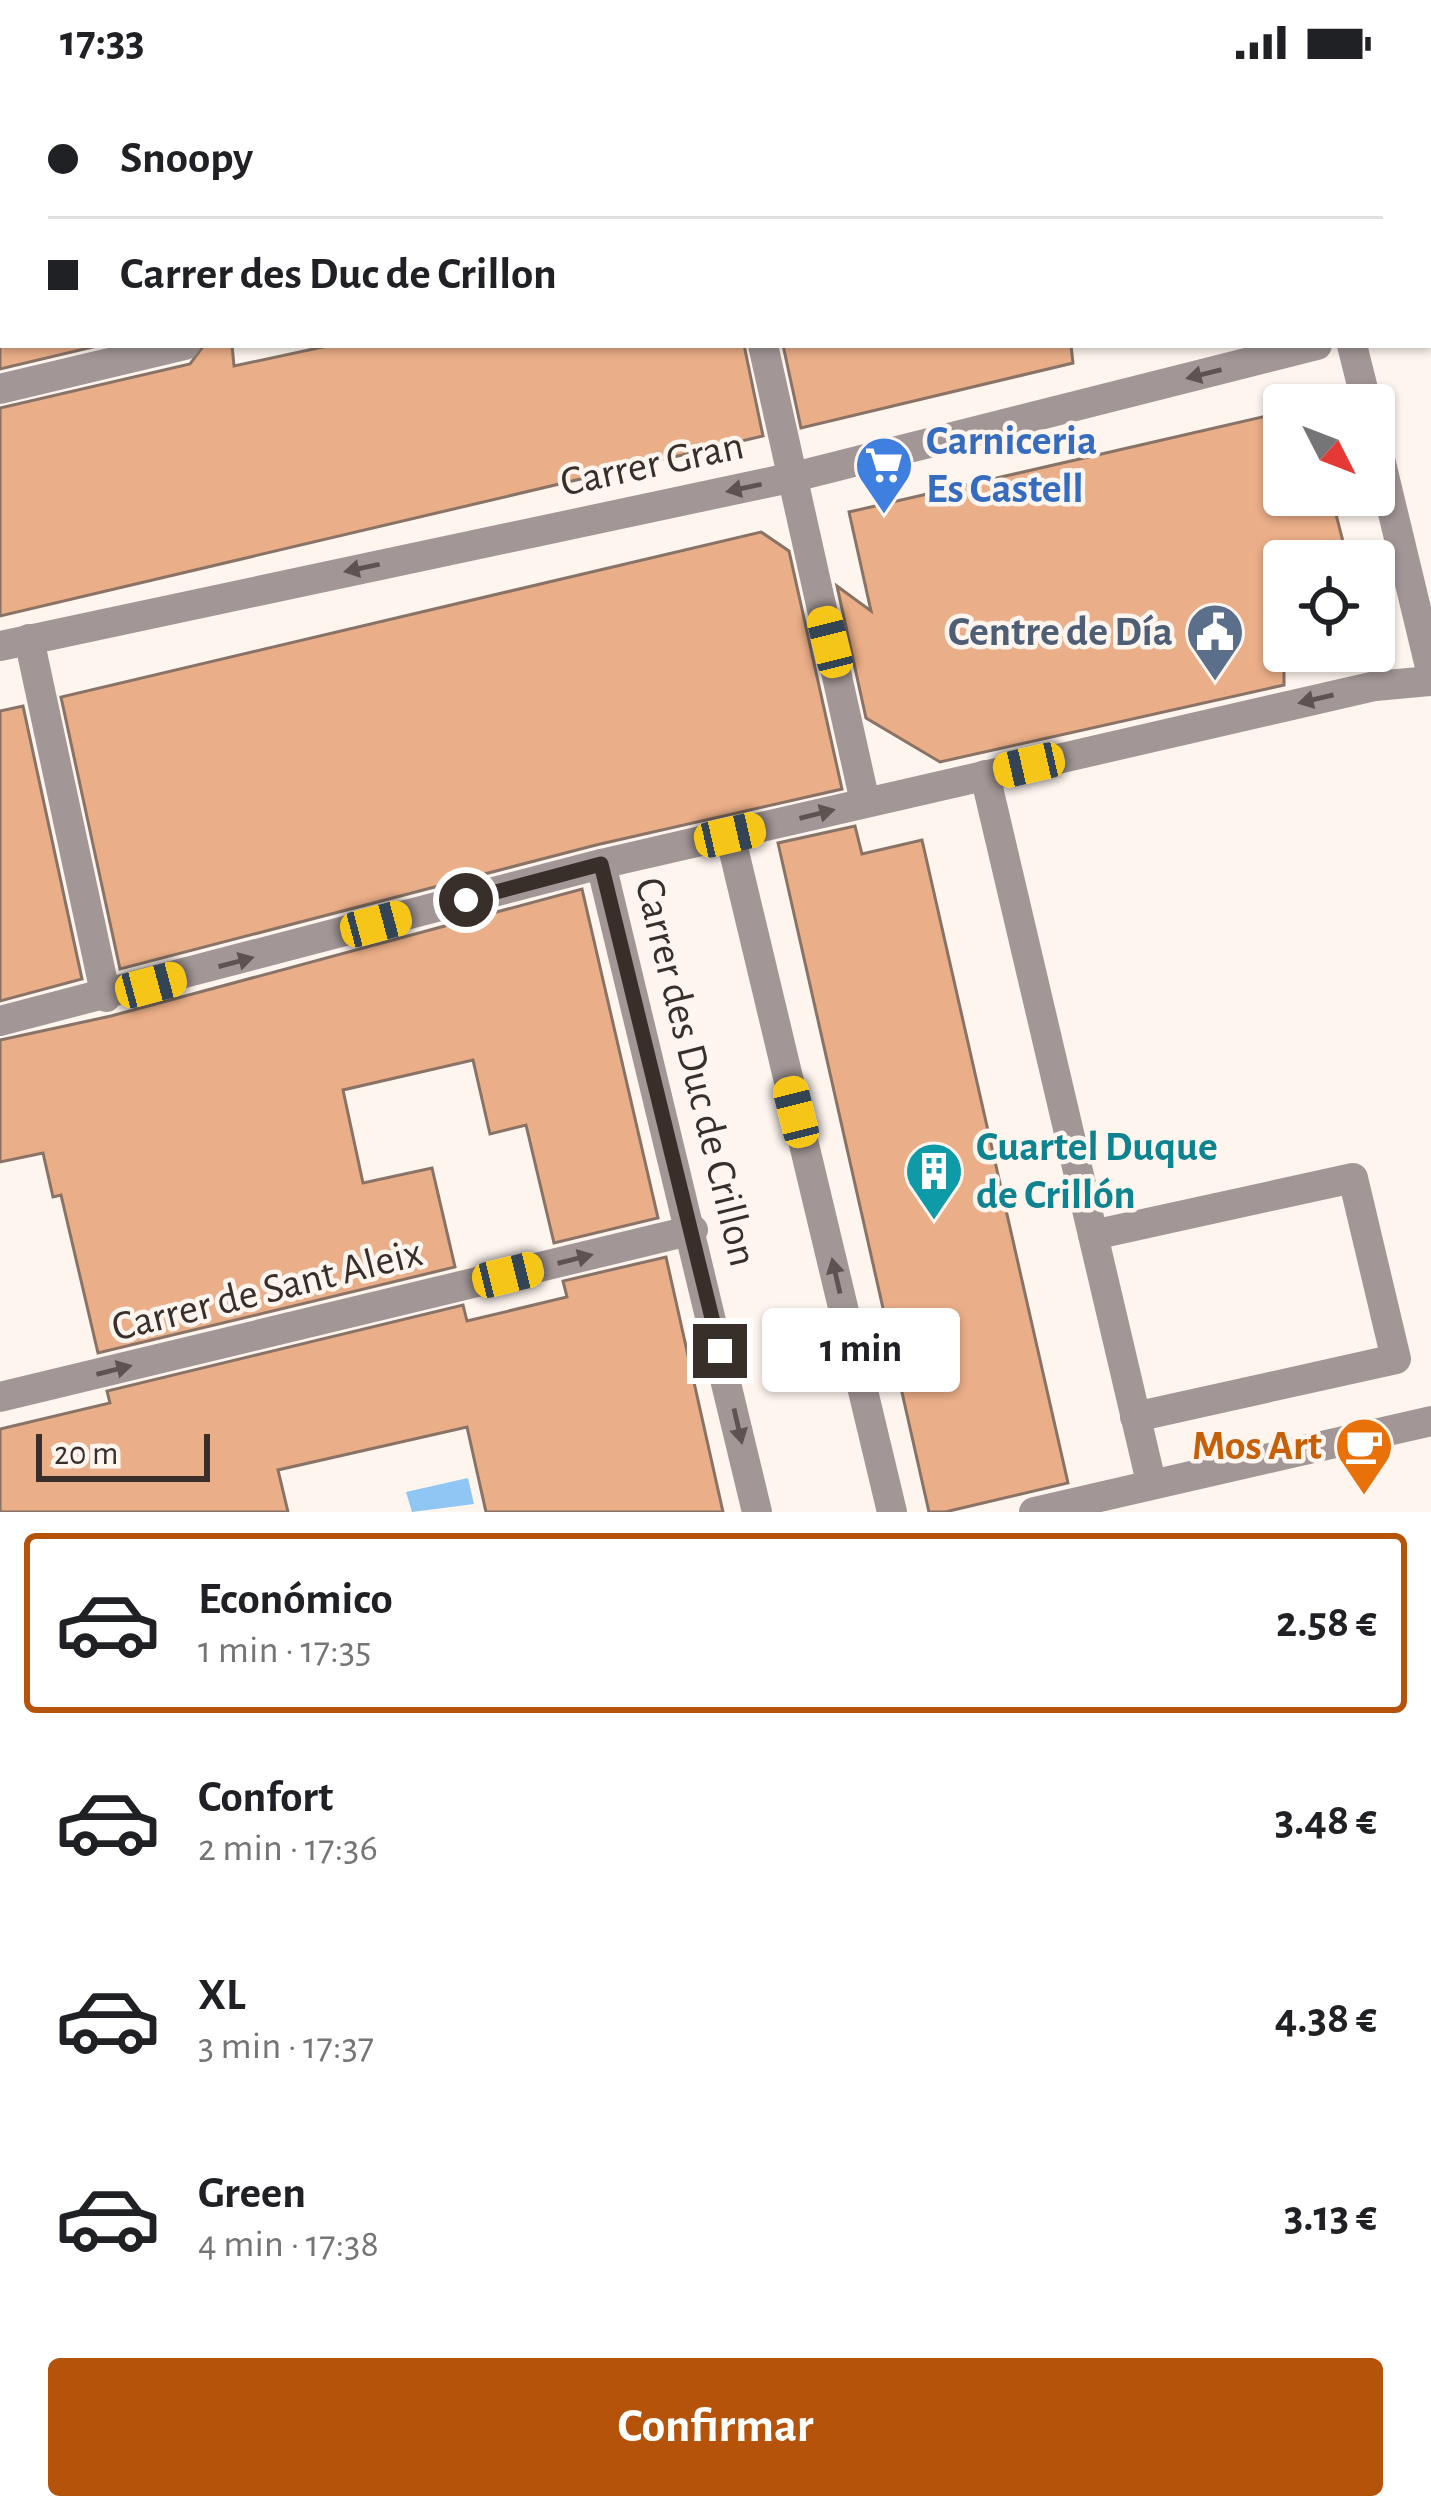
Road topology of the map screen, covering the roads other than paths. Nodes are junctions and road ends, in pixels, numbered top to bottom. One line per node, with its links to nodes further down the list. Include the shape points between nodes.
1 (172, 348): 6 (street)
2 (764, 348): 7 (street)
3 (1305, 348): 7 (street, Carrer Gran, one-way to 7)
4 (1353, 348): 5 (street)
5 (1362, 384)
6 (0, 388)
7 (794, 477): 9 (street, Carrer Gran, one-way to 9); 13 (street)
8 (1394, 516): 10 (street)
9 (14, 643): 16 (street)
10 (1431, 671)
11 (1431, 681): 12 (street, one-way to 12, via 1375,686)
12 (985, 776): 13 (street); 19 (street)
13 (865, 802): 14 (street, one-way to 13)
14 (730, 835): 15 (street); 25 (street, Carrer des Duc de Crillon, one-way to 14)
15 (601, 864): 16 (street, one-way to 15); 18 (street, Carrer des Duc de Crillon)
16 (106, 997): 17 (street)
17 (0, 1021)
18 (693, 1230): 20 (street, Carrer de Sant Aleix, one-way to 18); 24 (street, Carrer des Duc de Crillon, one-way to 24)
19 (1093, 1235): 21 (street); 21 (street, via 1353,1178 1396,1359)
20 (0, 1397)
21 (1136, 1417): 23 (street)
22 (1431, 1421): 23 (street)
23 (1151, 1482): 26 (street)
24 (757, 1512)
25 (892, 1512)
26 (1039, 1512)

